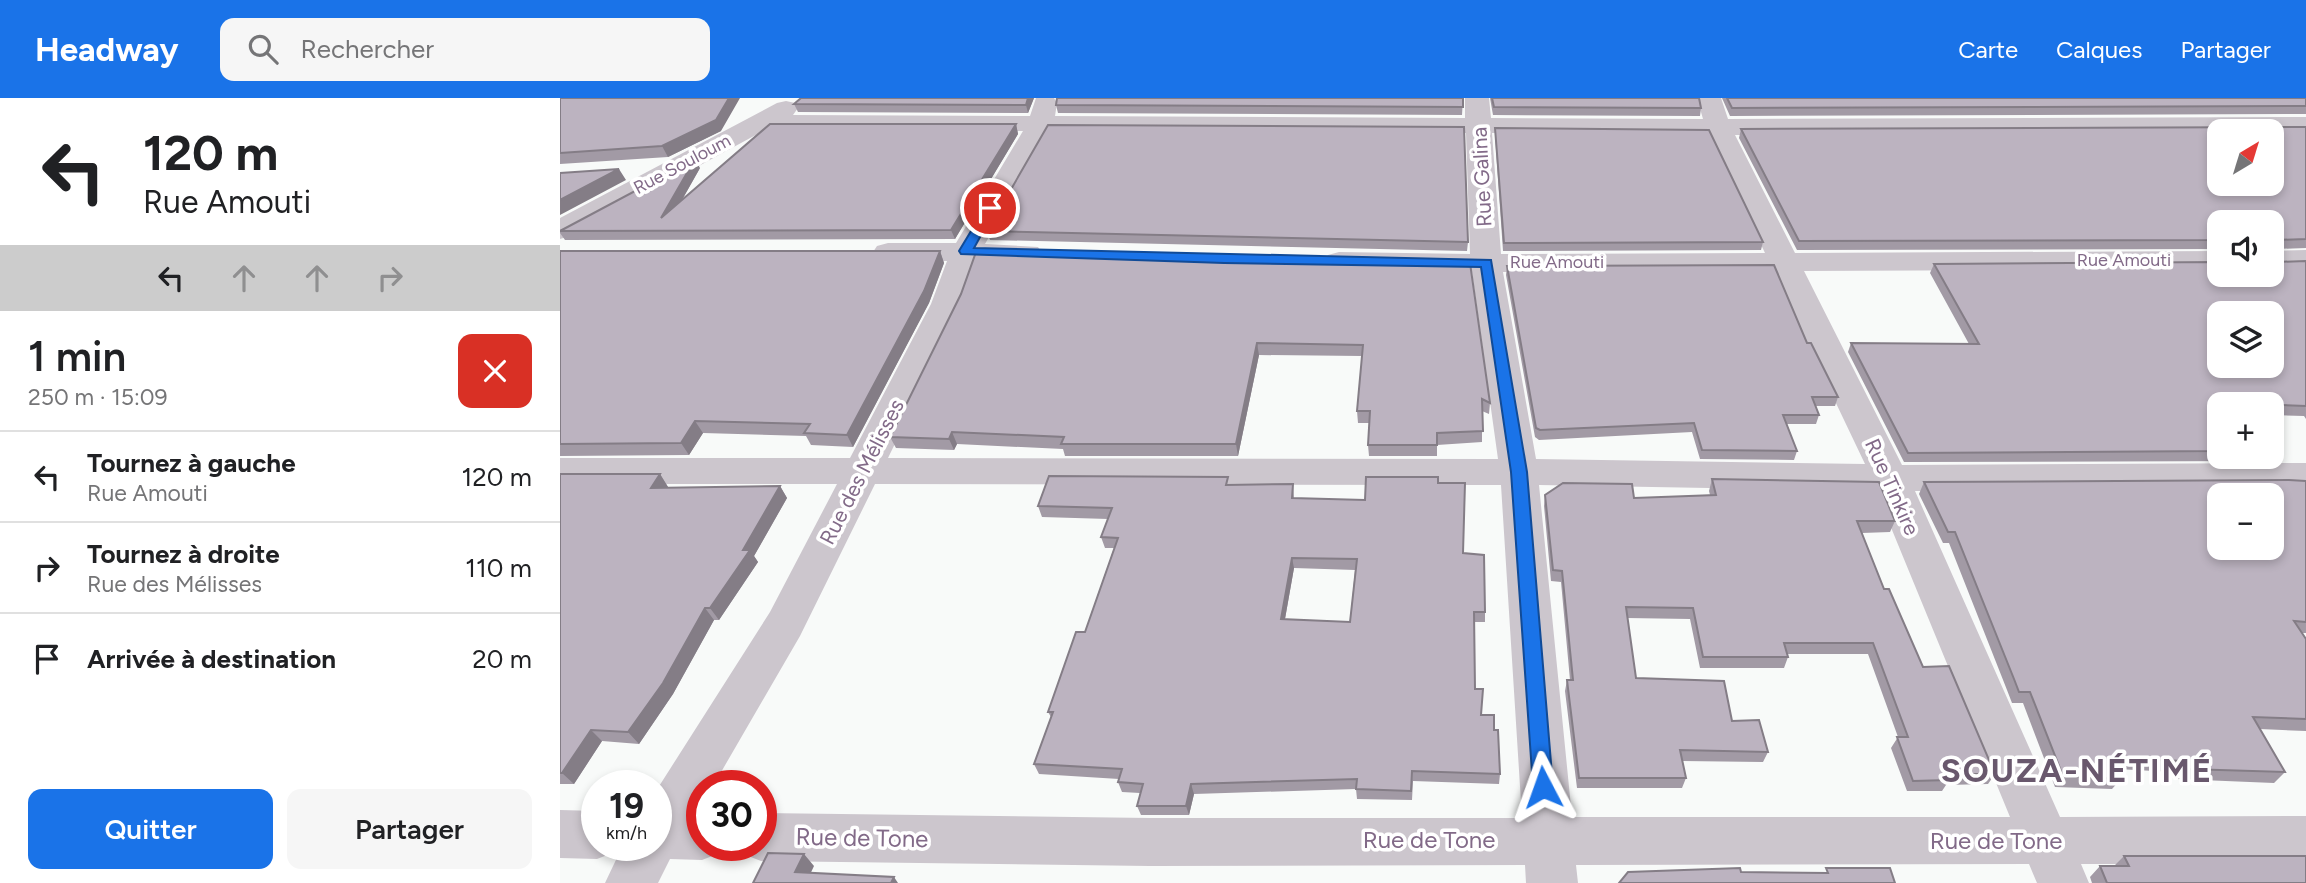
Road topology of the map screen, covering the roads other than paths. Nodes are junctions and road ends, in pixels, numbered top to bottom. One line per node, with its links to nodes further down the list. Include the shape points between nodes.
1 (803, 98): 7 (street, Rue Souloum)
2 (2297, 98): 3 (street)
3 (2306, 105)
4 (1043, 110): 5 (street); 7 (street); 13 (street, Rue des Mélisses)
5 (1479, 112): 6 (street); 20 (street, Rue Galina)
6 (1713, 113): 8 (street); 19 (street, Rue Tinkire)
7 (763, 122): 9 (street, Rue Souloum)
8 (2306, 125)
9 (677, 166): 10 (street); 11 (street, Rue Souloum)
10 (612, 170)
11 (565, 244)
12 (854, 251): 13 (street)
13 (965, 251): 14 (street); 22 (street, Rue des Mélisses, via 947,304)
14 (1061, 254)
15 (1307, 260): 20 (street, Rue Amouti)
16 (2207, 260): 19 (street, Rue Amouti)
17 (2284, 260): 18 (street)
18 (2306, 260)
19 (1785, 261): 20 (street, Rue Amouti); 25 (street, Rue Tinkire)
20 (1486, 263): 23 (street, Rue Galina)
21 (560, 471): 22 (street)
22 (863, 472): 23 (street); 26 (street, Rue des Mélisses, via 785,624)
23 (1519, 472): 25 (street); 32 (street, Rue Galina)
24 (2306, 476): 25 (street)
25 (1890, 478): 33 (street, Rue Tinkire)
26 (672, 810)
27 (560, 834): 28 (street)
28 (581, 835)
29 (777, 837): 32 (street, Rue de Tone, via 1150,842)
30 (2306, 840): 33 (street, Rue de Tone)
31 (643, 861): 34 (street)
32 (1550, 861): 33 (street, Rue de Tone)
33 (2053, 862)
34 (631, 883)

